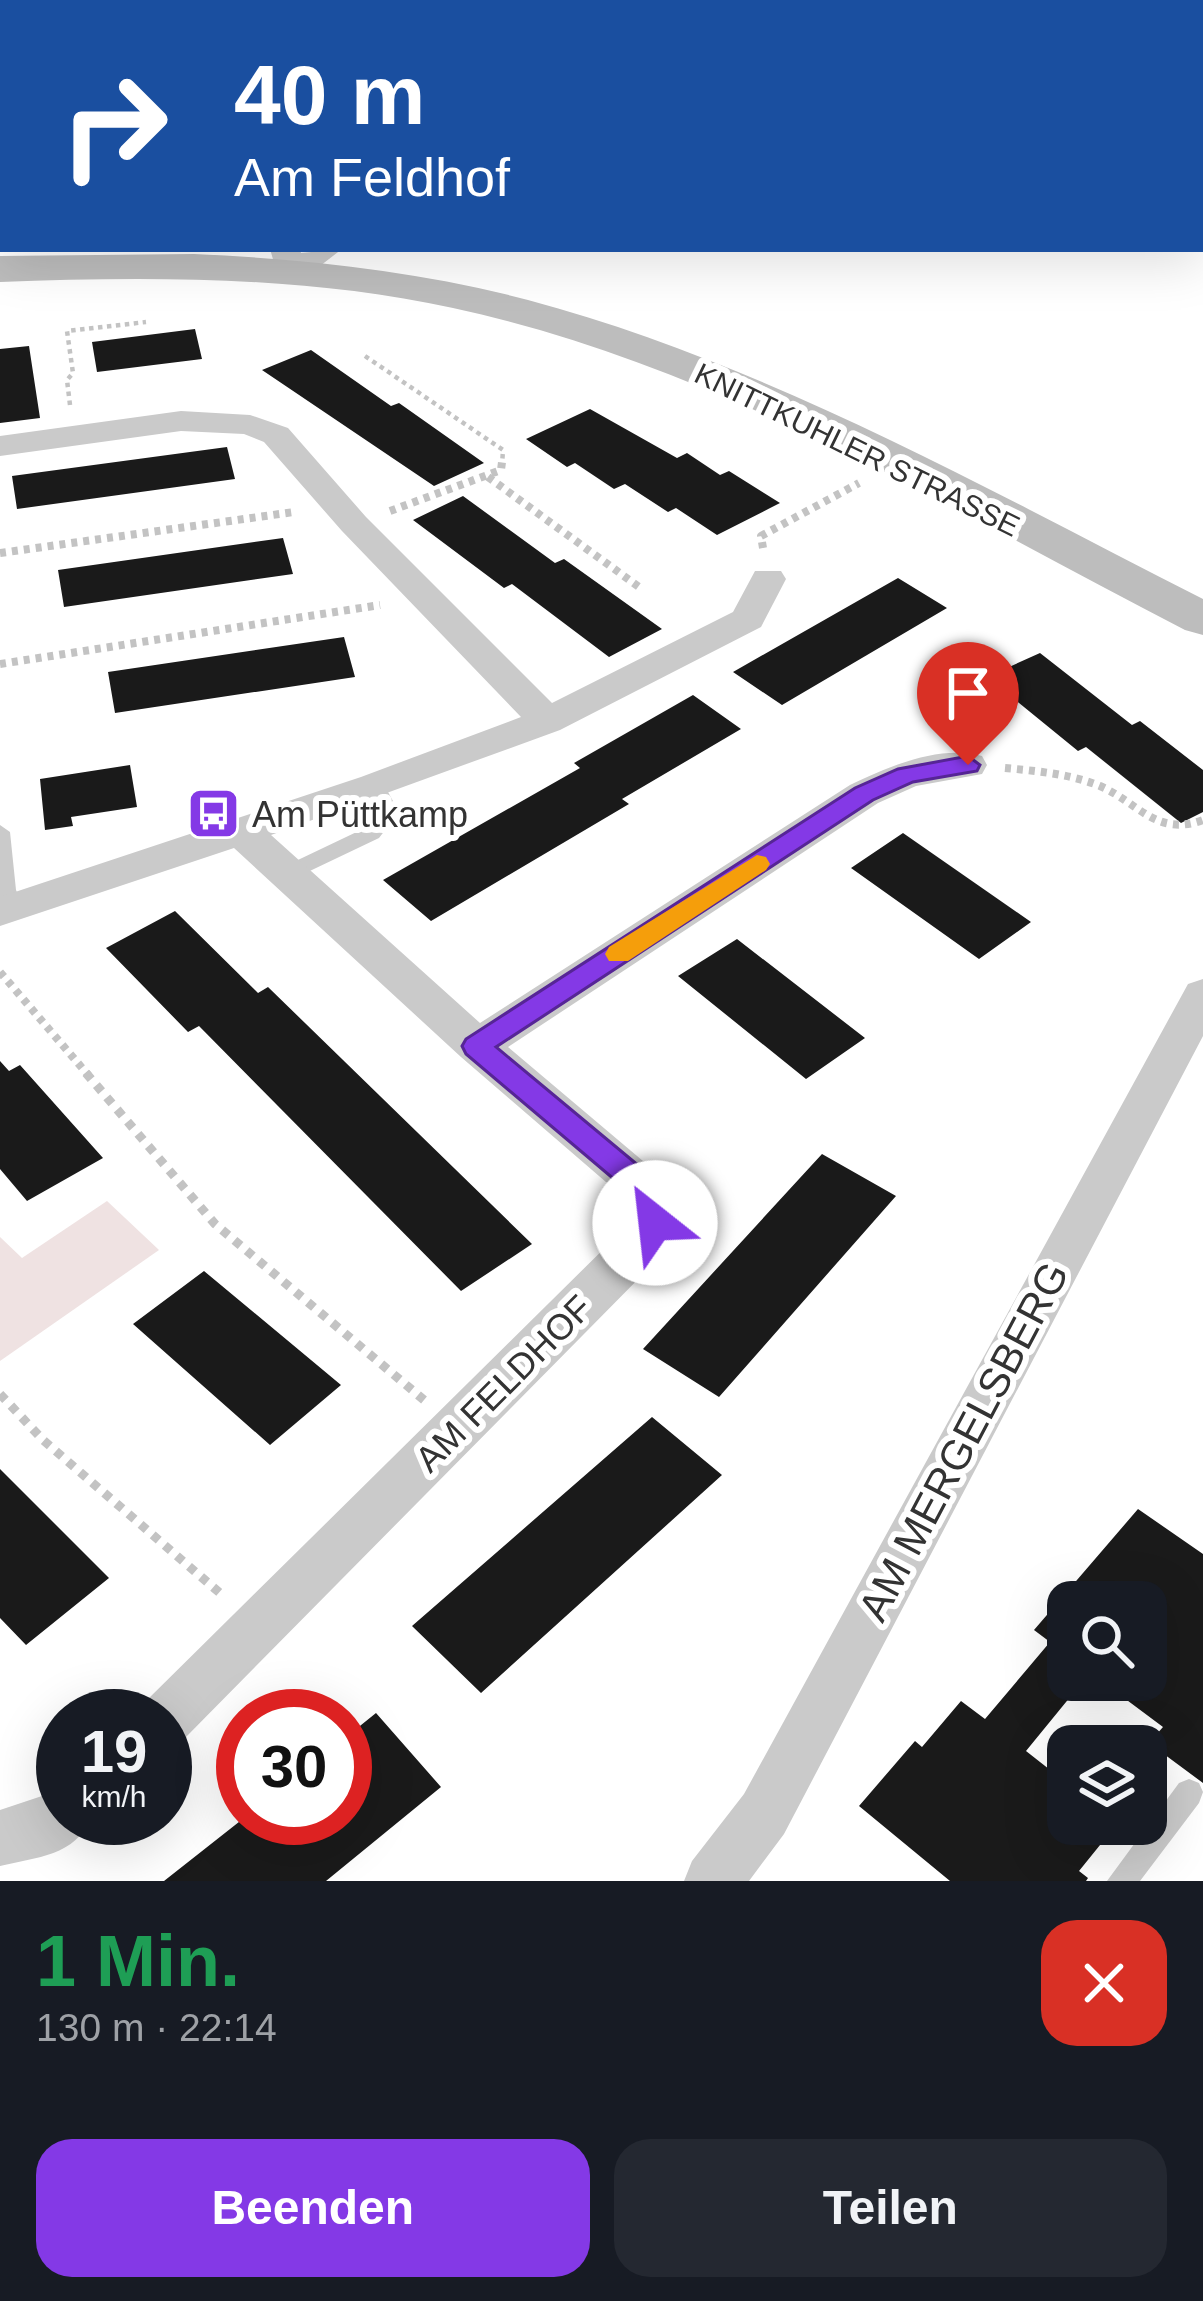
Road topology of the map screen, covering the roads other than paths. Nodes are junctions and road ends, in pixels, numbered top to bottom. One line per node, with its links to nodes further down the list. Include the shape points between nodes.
1 (301, 257): 2 (street, KNITTKUHLER STRASSE); 5 (street, KNITTKUHLER STRASSE, via 385,284 514,309 733,384)
2 (0, 269)
3 (0, 446): 6 (street, via 190,421 248,422 276,435)
4 (768, 579): 6 (street, via 748,620)
5 (1203, 619)
6 (547, 721): 8 (street)
7 (968, 765): 14 (street, via 907,775 864,794)
8 (375, 786): 10 (street); 11 (lane, via 389,812 372,833)
9 (0, 832): 12 (lane)
10 (242, 832): 11 (street, AM FELDHOF); 12 (street)
11 (286, 874): 14 (street, AM FELDHOF)
12 (7, 910)
13 (1203, 995): 19 (street, AM MERGELSBERG, via 764,1814)
14 (476, 1046): 15 (street, AM FELDHOF, via 640,1185 655,1223 641,1246)
15 (192, 1694)
16 (1189, 1793): 20 (lane)
17 (36, 1829): 18 (street)
18 (0, 1838)
19 (713, 1881)
20 (1122, 1881)

